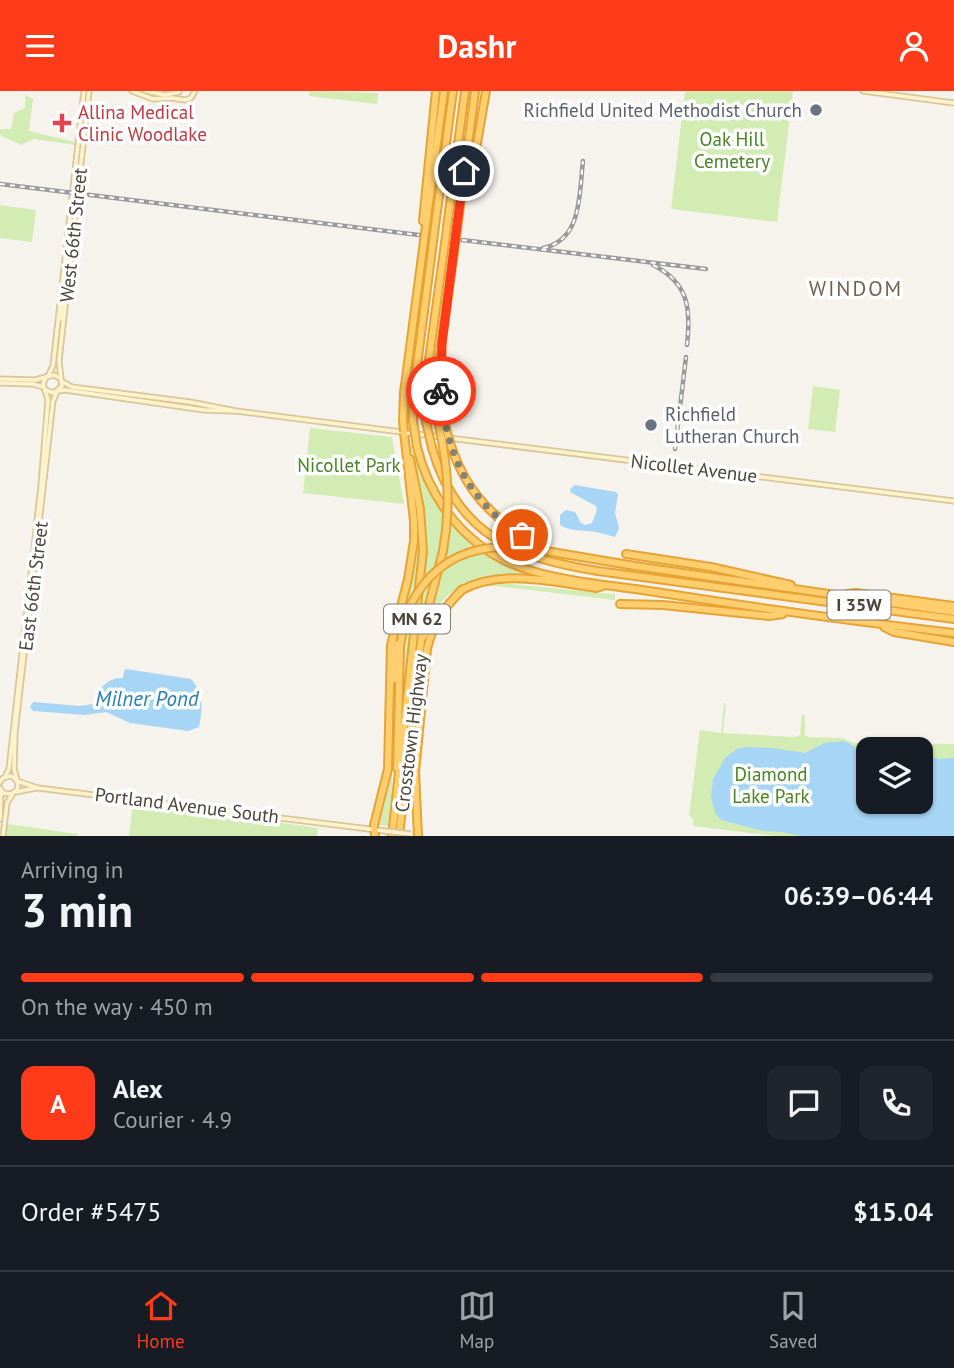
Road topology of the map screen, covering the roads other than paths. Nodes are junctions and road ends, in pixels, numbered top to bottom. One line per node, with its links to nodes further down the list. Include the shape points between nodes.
1 (87, 91): 17 (main road, West 66th Street); 18 (main road, West 66th Street)
2 (132, 91): 13 (main road, via 153,99)
3 (146, 91): 4 (main road, via 165,95)
4 (179, 91): 13 (main road)
5 (193, 91): 13 (main road, via 189,99)
6 (436, 91): 16 (highway)
7 (444, 91): 16 (highway, MN 62)
8 (453, 91): 30 (highway, I 35W, bridge, via 413,395 417,447 427,479 441,504 490,552 545,575)
9 (465, 91): 39 (highway, I 35W, bridge, via 426,381 426,422 452,495 483,530 501,544 544,561)
10 (475, 91): 15 (highway, Crosstown Highway / MN 62)
11 (486, 91): 15 (highway)
12 (863, 91): 14 (main road)
13 (181, 98)
14 (954, 103)
15 (458, 217): 25 (highway, Crosstown Highway / MN 62, bridge, via 437,391)
16 (425, 225): 26 (highway, Crosstown Highway / MN 62, bridge, via 404,393)
17 (62, 280): 18 (main road); 19 (main road, West 66th Street, via 53,366)
18 (64, 319): 20 (main road, West 66th Street)
19 (47, 376): 20 (main road); 21 (main road); 22 (main road)
20 (60, 379): 23 (main road); 24 (main road, via 72,387)
21 (0, 381): 22 (main road)
22 (44, 389): 23 (main road); 45 (main road, East 66th Street, via 48,400 41,486 9,769)
23 (58, 392): 24 (main road); 46 (main road, East 66th Street, via 53,401 15,733)
24 (108, 394): 27 (main road, Nicollet Avenue)
25 (442, 424): 28 (highway, bridge, via 479,499 508,527); 42 (highway, Crosstown Highway / MN 62, bridge, via 449,499 443,551)
26 (405, 444): 44 (highway, via 414,541 391,645); 50 (highway, Crosstown Highway / MN 62, via 420,509 423,551)
27 (954, 501)
28 (540, 547): 32 (highway, via 615,563); 38 (highway, bridge, via 491,546 458,556 428,579)
29 (626, 554): 32 (highway, via 711,567)
30 (609, 586): 31 (highway, via 495,579); 37 (highway, I 35W)
31 (463, 590): 42 (highway, via 441,606); 53 (highway, via 441,613 427,649 415,772)
32 (802, 590): 33 (highway)
33 (842, 596): 35 (highway, via 856,593); 36 (highway)
34 (620, 604): 37 (highway, via 769,616)
35 (954, 605)
36 (954, 612)
37 (788, 613): 40 (highway, I 35W)
38 (405, 617): 44 (highway, via 396,645); 50 (highway, via 400,647)
39 (954, 619)
40 (880, 624): 41 (highway, I 35W); 43 (highway, via 894,632)
41 (954, 633)
42 (421, 642): 56 (highway, Crosstown Highway / MN 62)
43 (954, 642)
44 (390, 726): 52 (highway, via 388,769)
45 (2, 779): 46 (main road, Portland Avenue South)
46 (17, 781): 47 (main road, Portland Avenue South); 49 (main road, East 66th Street)
47 (38, 788): 49 (main road, Portland Avenue South); 52 (main road, Portland Avenue South, via 338,824)
48 (0, 789): 49 (main road, Portland Avenue South); 51 (main road)
49 (14, 793): 54 (main road, via 7,801)
50 (397, 795): 55 (highway, Crosstown Highway / MN 62)
51 (0, 819)
52 (375, 833): 53 (main road, Portland Avenue South, bridge)
53 (416, 835)
54 (4, 836)
55 (392, 836)
56 (399, 836)

